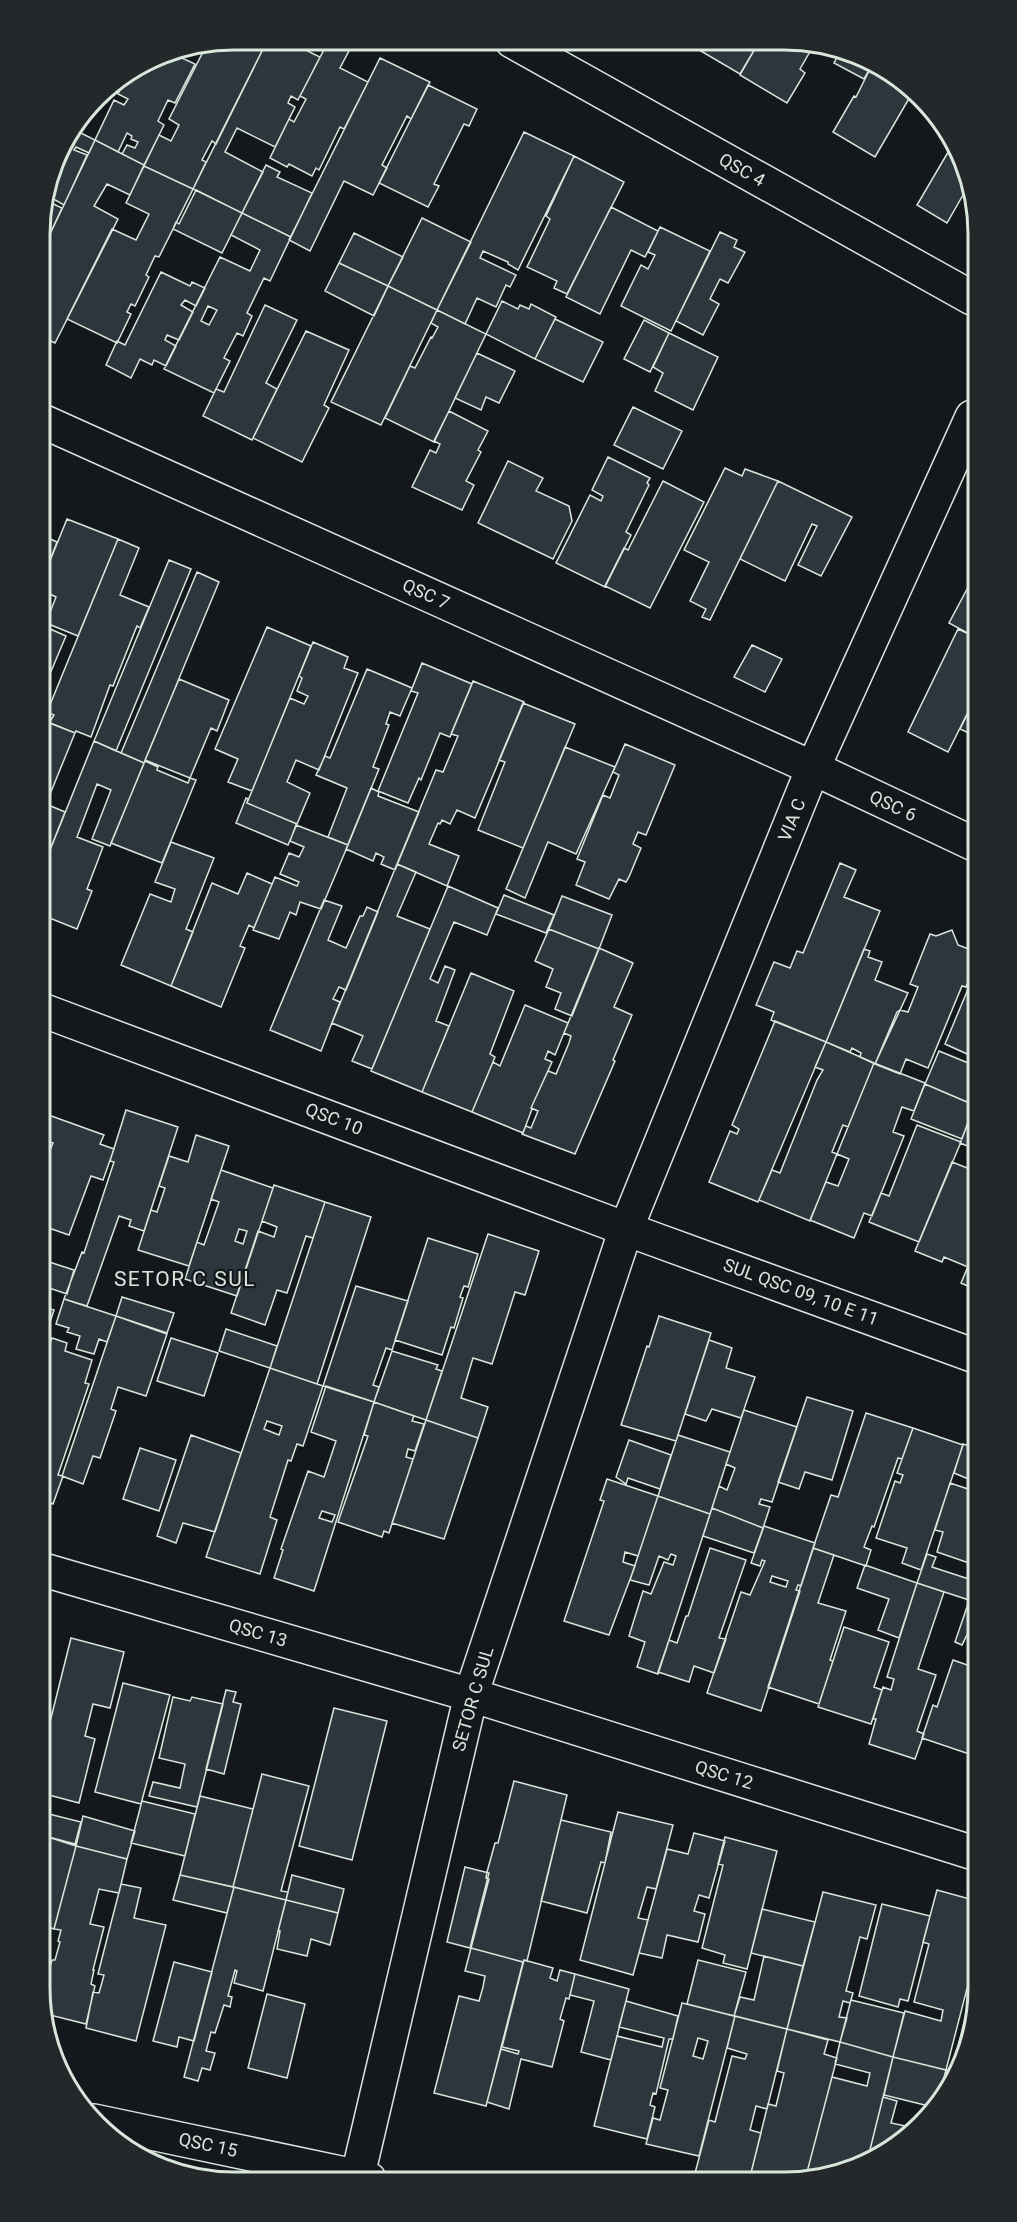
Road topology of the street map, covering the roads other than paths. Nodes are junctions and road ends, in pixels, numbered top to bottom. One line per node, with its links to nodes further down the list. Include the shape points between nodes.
1 (528, 50): 2 (street, QSC 4)
2 (968, 296)
3 (50, 425): 5 (street, QSC 7)
4 (968, 426): 5 (street, VIA C)
5 (813, 768): 6 (street, QSC 6); 8 (street, VIA C)
6 (968, 841)
7 (50, 1013): 8 (street, QSC 10)
8 (626, 1229): 9 (street, SUL QSC 09, 10 E 11); 11 (street, SETOR C SUL)
9 (967, 1353)
10 (50, 1572): 11 (street, QSC 13)
11 (471, 1695): 12 (street, QSC 12); 15 (street, SETOR C SUL)
12 (967, 1851)
13 (109, 2124): 14 (street, QSC 15)
14 (333, 2172)
15 (362, 2172)

